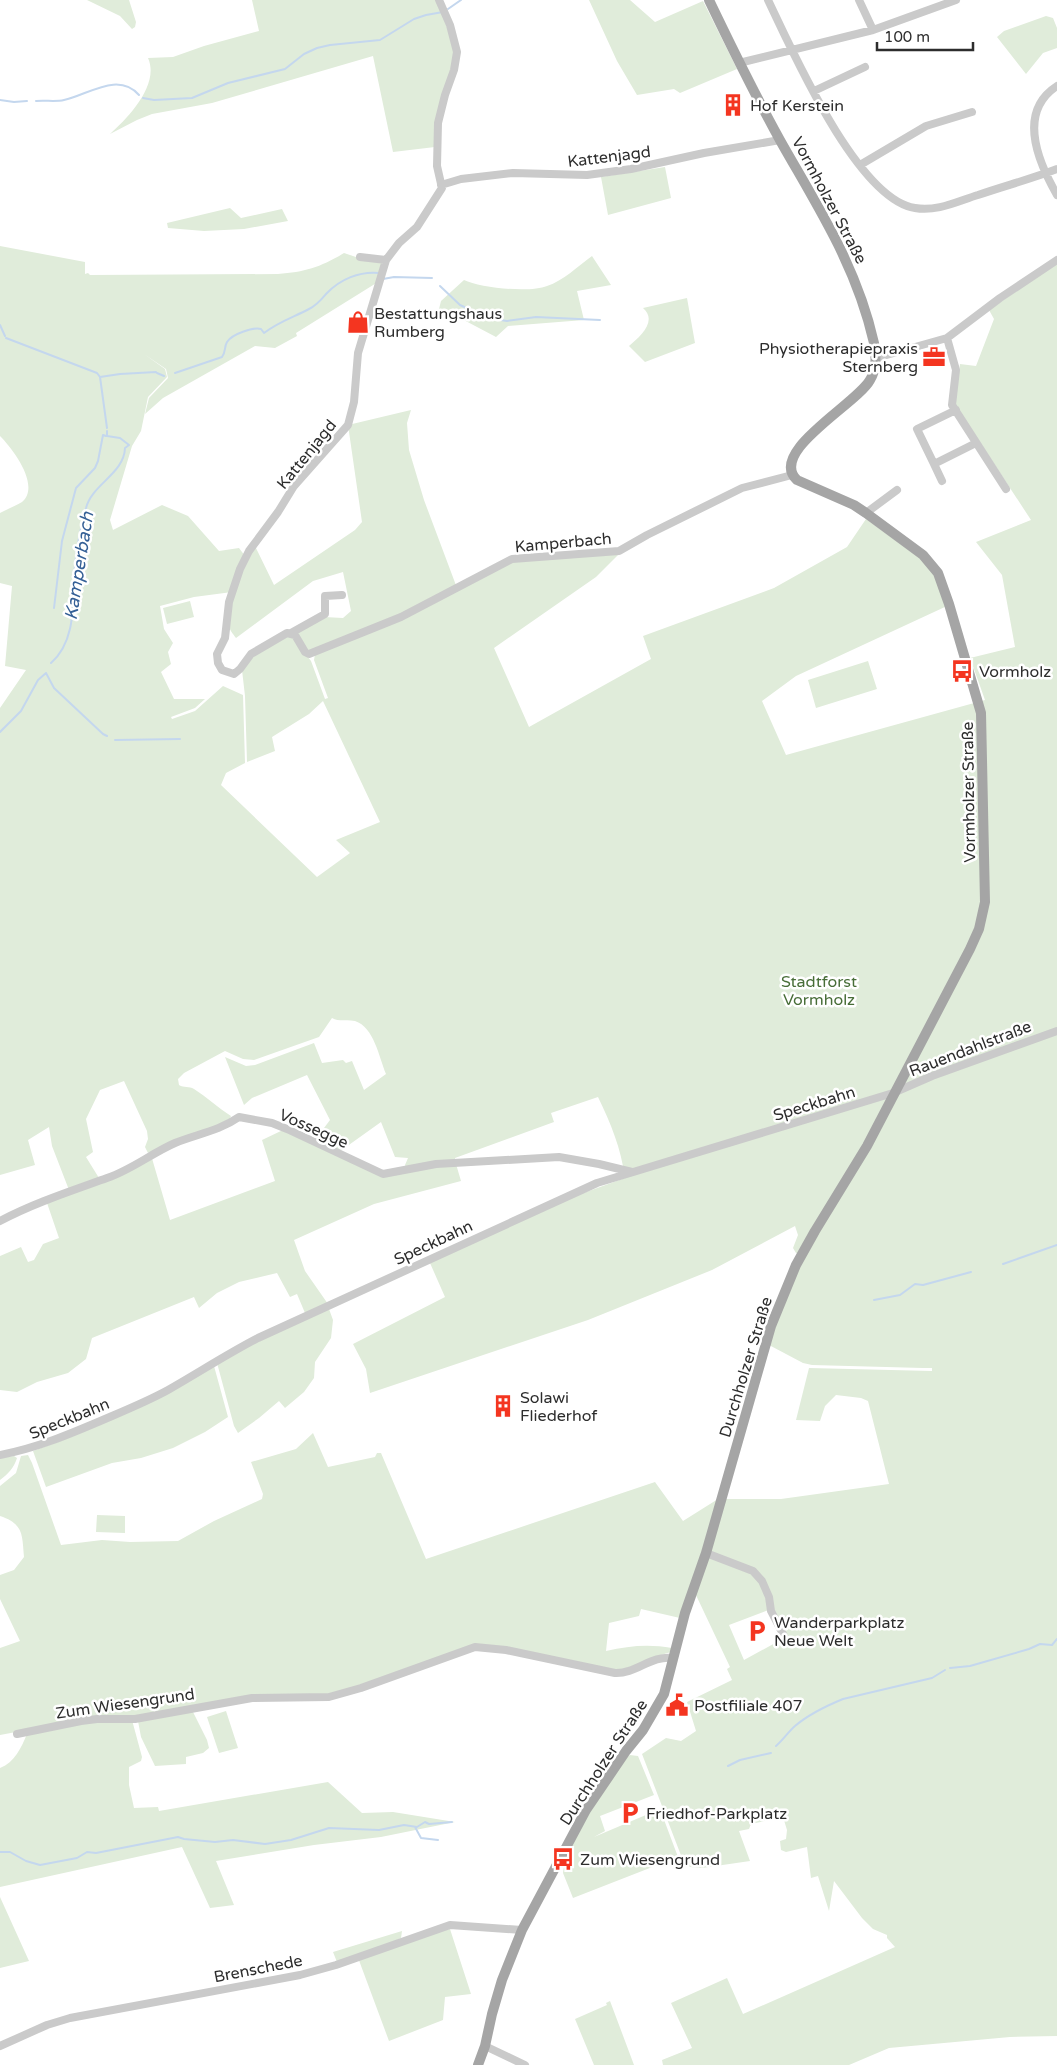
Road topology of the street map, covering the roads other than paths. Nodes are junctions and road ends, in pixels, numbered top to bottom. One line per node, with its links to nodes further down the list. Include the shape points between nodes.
1 (439, 0): 17 (street, via 457,52 438,123 437,166)
2 (709, 0): 8 (main road, Vormholzer Straße)
3 (768, 0): 7 (street)
4 (859, 0): 6 (street)
5 (956, 0): 6 (street)
6 (873, 30): 7 (street)
7 (792, 51): 8 (street); 11 (street)
8 (739, 63): 13 (main road, Vormholzer Straße)
9 (865, 67): 11 (street)
10 (1057, 86): 16 (street, via 1042,98 1034,127)
11 (814, 91): 14 (street)
12 (972, 112): 14 (street, via 926,126)
13 (780, 140): 17 (street, Kattenjagd, via 631,170 579,175 513,173 461,179); 23 (main road, Vormholzer Straße, via 852,270)
14 (860, 165): 16 (street, via 888,196 921,209 943,206)
15 (1057, 169): 16 (street)
16 (1044, 174): 18 (street)
17 (441, 185): 20 (street, Kattenjagd, via 417,227)
18 (1057, 195)
19 (360, 257): 20 (street)
20 (386, 260): 33 (street, Kattenjagd, via 358,354 350,421 294,486 249,551 229,602 224,638 217,658 222,670 234,674 256,650)
21 (1057, 260): 22 (street)
22 (947, 338): 23 (street); 24 (street, via 956,370 952,401)
23 (876, 358): 27 (main road, via 874,371 862,391 796,451 790,462)
24 (956, 410): 25 (street); 26 (street, via 917,429)
25 (976, 443): 26 (street); 29 (street)
26 (934, 464): 28 (street)
27 (792, 475): 31 (main road, Vormholzer Straße); 33 (street, Kamperbach, via 742,488 619,551 512,559 401,617 309,654)
28 (942, 481)
29 (1006, 489)
30 (897, 490): 31 (street)
31 (866, 513): 35 (main road, Vormholzer Straße, via 923,555 938,573 975,687 983,732 986,890 983,914 970,949)
32 (342, 595): 33 (street, via 325,596 325,614)
33 (291, 633)
34 (1057, 1031): 35 (street, Rauendahlstraße)
35 (893, 1093): 36 (street, Speckbahn); 39 (main road, Durchholzer Straße, via 867,1146 803,1251 771,1326)
36 (634, 1173): 37 (street, Vossegge, via 559,1157 436,1164 383,1174 272,1123 239,1117 227,1125 150,1154 109,1178); 38 (street, Speckbahn, via 570,1194 342,1299 258,1338 167,1391 62,1438)
37 (0, 1221)
38 (0, 1455)
39 (706, 1553): 40 (street, via 753,1571 762,1581 771,1611); 41 (main road, Durchholzer Straße)
40 (784, 1636)
41 (673, 1658): 42 (street, Zum Wiesengrund, via 648,1661 615,1674 506,1650 475,1647 329,1697 252,1698 135,1719 81,1721); 43 (main road, Durchholzer Straße, via 658,1706 586,1810)
42 (17, 1734)
43 (522, 1930): 44 (street, Brenschede, via 450,1925 336,1965 70,2018); 45 (main road, Durchholzer Straße, via 502,1980)
44 (0, 2046)
45 (486, 2046): 46 (main road, Durchholzer Straße); 47 (street)
46 (478, 2065)
47 (525, 2065)

